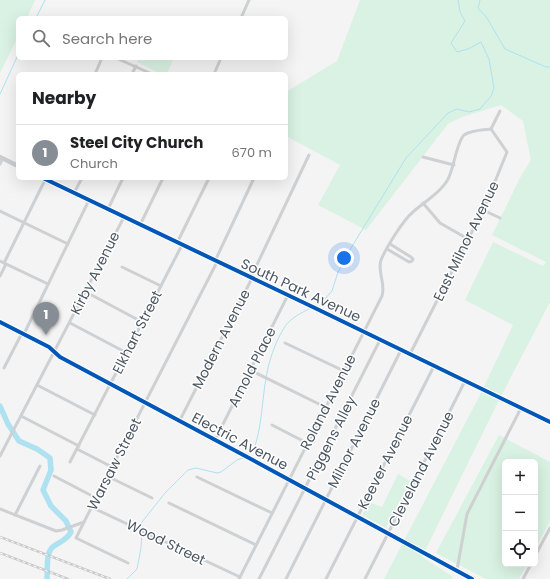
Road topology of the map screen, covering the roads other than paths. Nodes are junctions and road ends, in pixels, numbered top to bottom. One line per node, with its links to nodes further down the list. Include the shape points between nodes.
1 (249, 0): 2 (street)
2 (242, 16)
3 (101, 60): 7 (street)
4 (121, 60): 6 (street)
5 (220, 60): 10 (street)
6 (136, 66): 8 (street); 9 (street)
7 (96, 72)
8 (133, 72)
9 (148, 72)
10 (215, 72)
11 (500, 111): 12 (street)
12 (491, 129): 18 (street, Roland Avenue, via 471,132 463,137); 30 (street, East Milnor Avenue, via 507,152)
13 (309, 155): 46 (street, Modern Avenue)
14 (422, 157): 18 (street)
15 (1, 158): 16 (street); 17 (main road)
16 (0, 164)
17 (16, 165)
18 (454, 165): 28 (street, Roland Avenue, via 443,187)
19 (43, 180): 34 (street)
20 (48, 180): 26 (main road, South Park Avenue)
21 (81, 180): 26 (street)
22 (122, 180): 29 (street)
23 (162, 180): 35 (street)
24 (208, 180): 38 (street, Elkhart Street)
25 (253, 180): 42 (street, Warsaw Street)
26 (74, 193): 27 (main road, South Park Avenue)
27 (89, 200): 29 (main road, South Park Avenue); 37 (street)
28 (423, 203): 36 (street, via 440,223); 39 (street, Roland Avenue, via 403,221)
29 (108, 209): 32 (main road, South Park Avenue)
30 (483, 210): 33 (street); 36 (street, East Milnor Avenue)
31 (0, 211): 34 (street)
32 (124, 218): 35 (main road, South Park Avenue); 49 (street, Kirby Avenue)
33 (500, 218)
34 (24, 223): 37 (street); 43 (street)
35 (140, 225): 38 (main road, South Park Avenue)
36 (468, 239): 61 (street, East Milnor Avenue)
37 (68, 244): 47 (street)
38 (180, 244): 42 (main road, South Park Avenue); 48 (street, Elkhart Street)
39 (390, 244): 40 (street, Roland Avenue); 40 (street, via 413,258 412,262)
40 (387, 248): 54 (street, Roland Avenue, via 380,266 384,287 382,296)
41 (0, 261): 43 (street)
42 (216, 261): 46 (main road, South Park Avenue); 69 (street, Warsaw Street)
43 (5, 263): 45 (street); 47 (street)
44 (122, 267): 48 (street)
45 (0, 276)
46 (252, 278): 50 (main road, South Park Avenue); 74 (street, Modern Avenue)
47 (48, 284): 55 (street)
48 (161, 286): 52 (street, Elkhart Street)
49 (86, 292): 52 (street); 53 (street, Kirby Avenue)
50 (288, 295): 54 (main road, South Park Avenue); 64 (street, Arnold Place)
51 (0, 322): 55 (street, Electric Avenue)
52 (142, 322): 60 (street, Elkhart Street)
53 (70, 323): 59 (street, Kirby Avenue); 60 (street)
54 (364, 332): 56 (main road, South Park Avenue); 65 (street, Roland Avenue)
55 (23, 334): 59 (street, Electric Avenue); 63 (street)
56 (380, 340): 58 (main road, South Park Avenue); 88 (street, Piggens Alley)
57 (285, 343): 65 (street)
58 (401, 350): 61 (main road, South Park Avenue); 91 (street, Milnor Avenue)
59 (54, 353): 67 (street, Electric Avenue); 68 (street, Kirby Avenue)
60 (126, 353): 67 (street, Elkhart Street)
61 (410, 354): 62 (main road, South Park Avenue)
62 (434, 366): 66 (main road, South Park Avenue); 97 (street, Keever Avenue)
63 (4, 368)
64 (250, 370): 70 (street); 77 (street, Arnold Place)
65 (344, 371): 70 (street, Roland Avenue)
66 (465, 381): 71 (main road, South Park Avenue); 100 (street, Cleveland Avenue)
67 (110, 384): 69 (street, Electric Avenue); 72 (street, Elkhart Street)
68 (37, 385): 72 (street); 73 (street, Kirby Avenue)
69 (144, 403): 74 (street, Electric Avenue); 83 (street, Warsaw Street)
70 (326, 407): 78 (street, Roland Avenue)
71 (521, 408): 75 (main road, South Park Avenue); 105 (street, via 467,514)
72 (95, 415): 79 (street, Elkhart Street)
73 (21, 416): 79 (street); 80 (street, Kirby Avenue)
74 (180, 422): 77 (street, Electric Avenue)
75 (550, 422)
76 (272, 426): 78 (street)
77 (215, 440): 87 (street, Electric Avenue)
78 (307, 443): 87 (street, Roland Avenue)
79 (78, 448): 81 (street, Elkhart Street); 83 (street)
80 (0, 456)
81 (70, 462)
82 (40, 466): 96 (street)
83 (112, 467): 85 (street, Warsaw Street)
84 (54, 476): 89 (street)
85 (107, 476): 89 (street, Warsaw Street); 90 (street)
86 (197, 477): 95 (street)
87 (289, 479): 88 (street, Electric Avenue); 95 (street, Roland Avenue)
88 (305, 488): 91 (street, Electric Avenue); 107 (street, Piggens Alley)
89 (96, 498): 93 (street, Warsaw Street)
90 (152, 498)
91 (326, 500): 97 (street, Electric Avenue); 108 (street, Milnor Avenue)
92 (169, 503): 101 (street)
93 (92, 507): 98 (street, Warsaw Street); 106 (street, Wood Street)
94 (0, 509): 96 (street, Warsaw Street)
95 (272, 513): 101 (street, Roland Avenue)
96 (15, 515): 98 (street, Warsaw Street, via 56,531)
97 (358, 517): 100 (street, Electric Avenue); 109 (street, Keever Avenue)
98 (84, 522): 103 (street, via 76,538)
99 (550, 528): 102 (street)
100 (388, 534): 105 (street, Electric Avenue); 110 (street, Cleveland Avenue)
101 (256, 545): 106 (street, Roland Avenue)
102 (538, 550)
103 (128, 563)
104 (529, 567): 112 (street)
105 (457, 570): 111 (street, Electric Avenue)
106 (239, 578)
107 (259, 579)
108 (286, 579)
109 (326, 579)
110 (365, 579)
111 (472, 579)
112 (522, 579)

